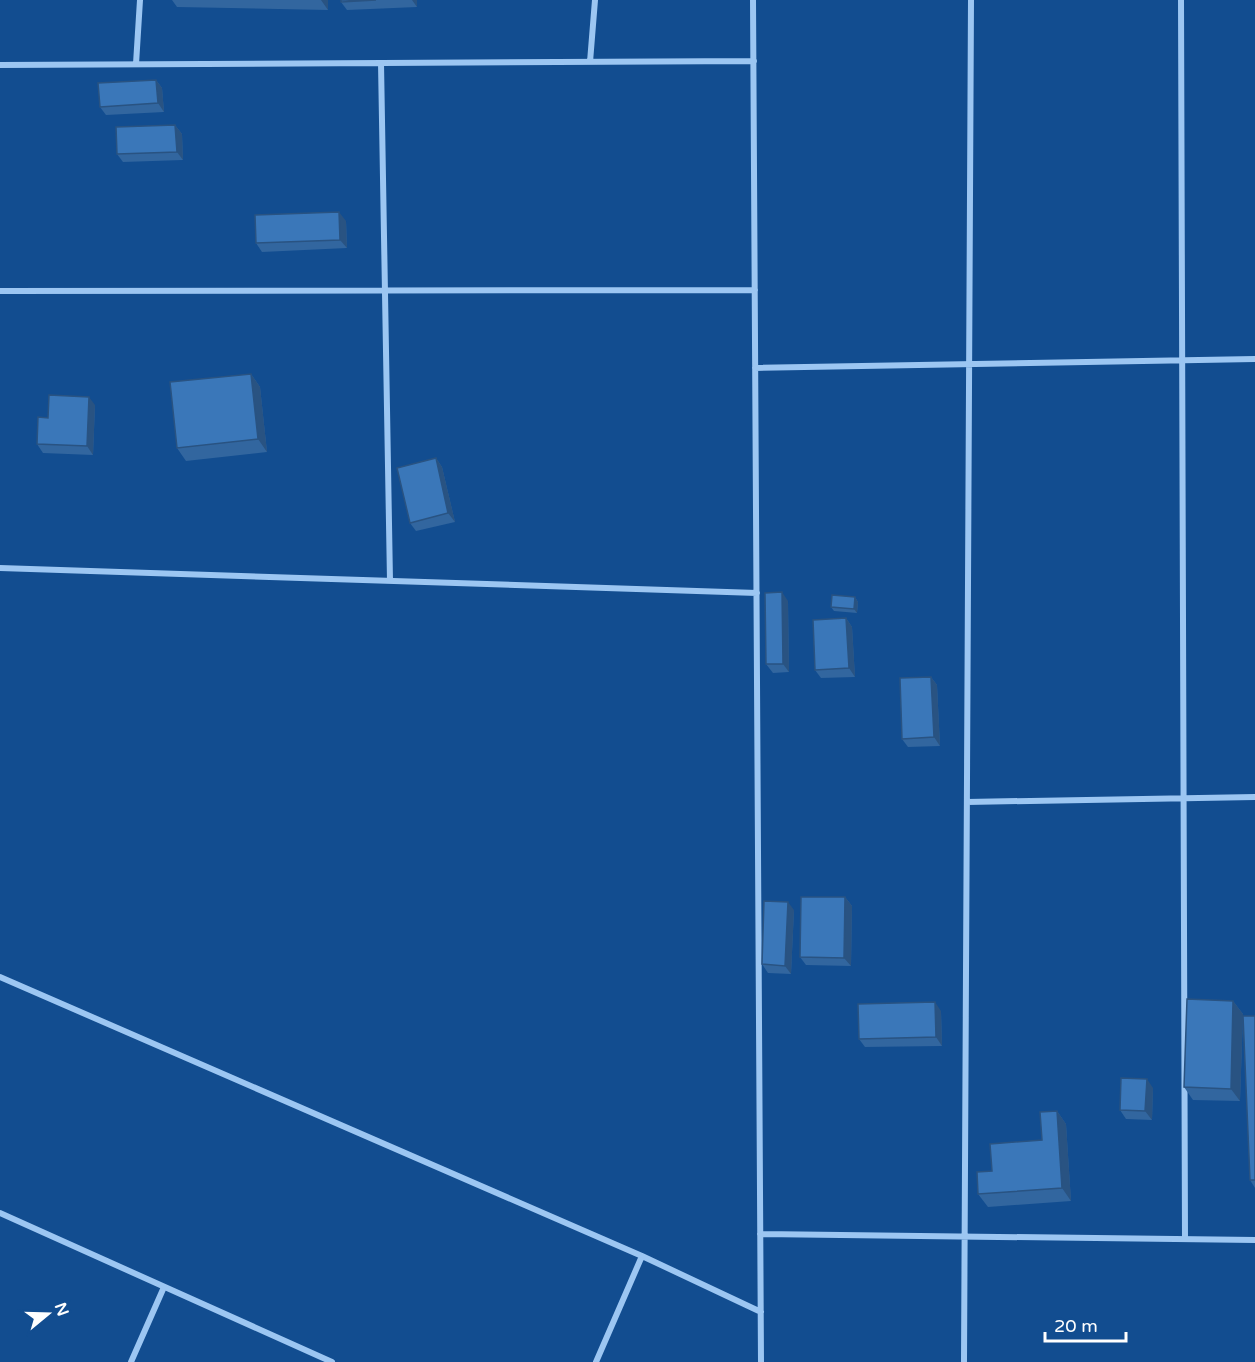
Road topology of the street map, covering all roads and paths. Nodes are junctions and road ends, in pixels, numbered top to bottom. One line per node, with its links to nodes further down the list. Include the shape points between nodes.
1 (140, 0): 9 (street)
2 (595, 0): 7 (street)
3 (753, 0): 6 (street)
4 (971, 0): 16 (street)
5 (1180, 0): 15 (street)
6 (754, 61): 7 (street); 11 (street)
7 (590, 62): 8 (street)
8 (381, 63): 9 (street); 13 (street)
9 (136, 64): 10 (street)
10 (0, 65)
11 (755, 290): 13 (street); 17 (street)
12 (0, 291): 13 (street)
13 (385, 291): 19 (street)
14 (1255, 359): 15 (street)
15 (1182, 361): 16 (street); 22 (street)
16 (969, 364): 17 (street); 23 (street)
17 (755, 368): 20 (street)
18 (0, 568): 19 (street)
19 (390, 581): 20 (street)
20 (757, 593): 26 (street)
21 (1255, 797): 22 (street)
22 (1183, 798): 23 (street); 28 (street)
23 (967, 802): 27 (street)
24 (0, 977): 30 (street)
25 (0, 1213): 31 (street)
26 (760, 1234): 27 (street); 32 (street)
27 (965, 1237): 28 (street); 37 (street)
28 (1185, 1239): 29 (street)
29 (1255, 1240)
30 (642, 1256): 32 (street); 35 (street)
31 (164, 1287): 33 (street); 34 (street)
32 (760, 1312): 36 (street)
33 (131, 1362)
34 (332, 1362)
35 (596, 1362)
36 (761, 1362)
37 (964, 1362)

